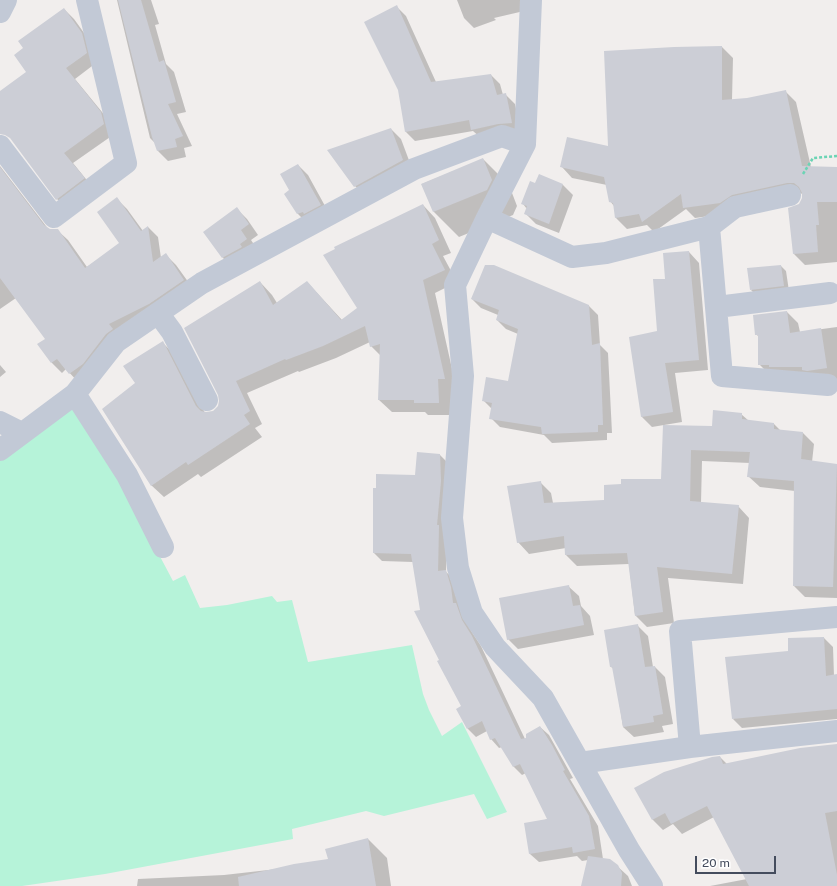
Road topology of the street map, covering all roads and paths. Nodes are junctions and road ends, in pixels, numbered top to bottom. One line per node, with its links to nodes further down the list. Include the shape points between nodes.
1 (6, 0): 4 (street)
2 (88, 0): 6 (street, via 126,163 54,217)
3 (531, 0): 5 (street)
4 (0, 12)
5 (525, 144): 9 (street); 13 (street, via 502,136 414,169 202,283)
6 (0, 146)
7 (837, 156): 8 (path, via 813,158)
8 (790, 195): 10 (street, via 735,207)
9 (487, 218): 10 (street, via 572,257 606,253); 24 (street, via 455,285 463,376 452,518 458,568 472,613 495,647 543,698)
10 (709, 227): 12 (street)
11 (830, 293): 12 (street)
12 (717, 307): 14 (street, via 722,376)
13 (158, 313): 15 (street, via 116,342); 16 (street, via 172,332)
14 (828, 385)
15 (75, 394): 18 (street); 20 (street, via 127,475)
16 (207, 400)
17 (0, 422): 18 (street)
18 (22, 433): 19 (street)
19 (0, 450)
20 (163, 547)
21 (837, 617): 23 (street, via 680,631)
22 (837, 731): 23 (street)
23 (690, 747): 24 (street)
24 (580, 763): 25 (street)
25 (652, 886)

